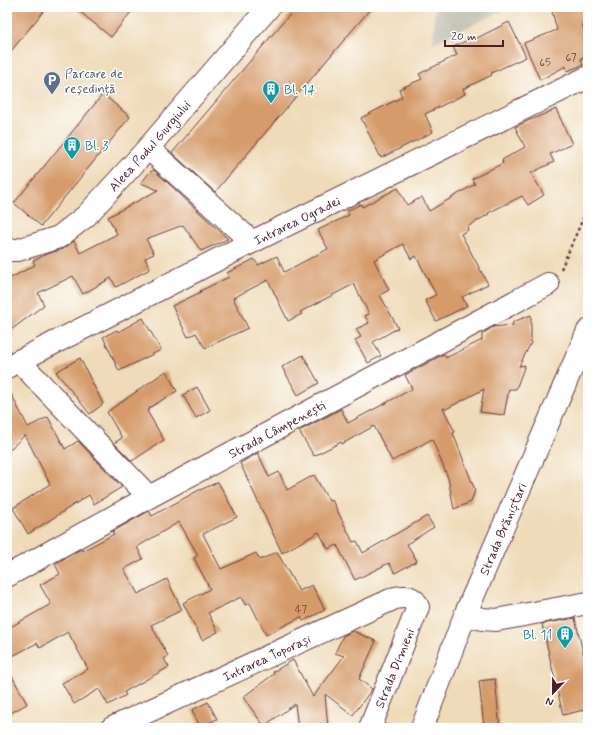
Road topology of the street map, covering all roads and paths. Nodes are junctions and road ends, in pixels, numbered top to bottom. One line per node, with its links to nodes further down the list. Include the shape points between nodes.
1 (269, 7): 3 (street, Aleea Podul Giurgiului)
2 (588, 77): 5 (street, Intrarea Ogradei)
3 (148, 148): 5 (street); 6 (street, Aleea Podul Giurgiului, via 86,216 59,237 18,250)
4 (588, 207): 7 (path, via 562,268)
5 (252, 242): 9 (street, Intrarea Ogradei)
6 (7, 250)
7 (548, 284): 10 (street, Strada Câmpenești)
8 (588, 331): 14 (street, Strada Brăniștari)
9 (13, 364): 10 (street)
10 (149, 496): 11 (street, Strada Câmpenești)
11 (7, 576)
12 (588, 603): 14 (street, via 496,620)
13 (418, 607): 15 (street, Intrarea Toporași, via 410,598 395,598); 16 (street, Strada Dimieni)
14 (466, 615): 17 (street, Strada Brăniștari)
15 (121, 726)
16 (370, 728)
17 (422, 728)

